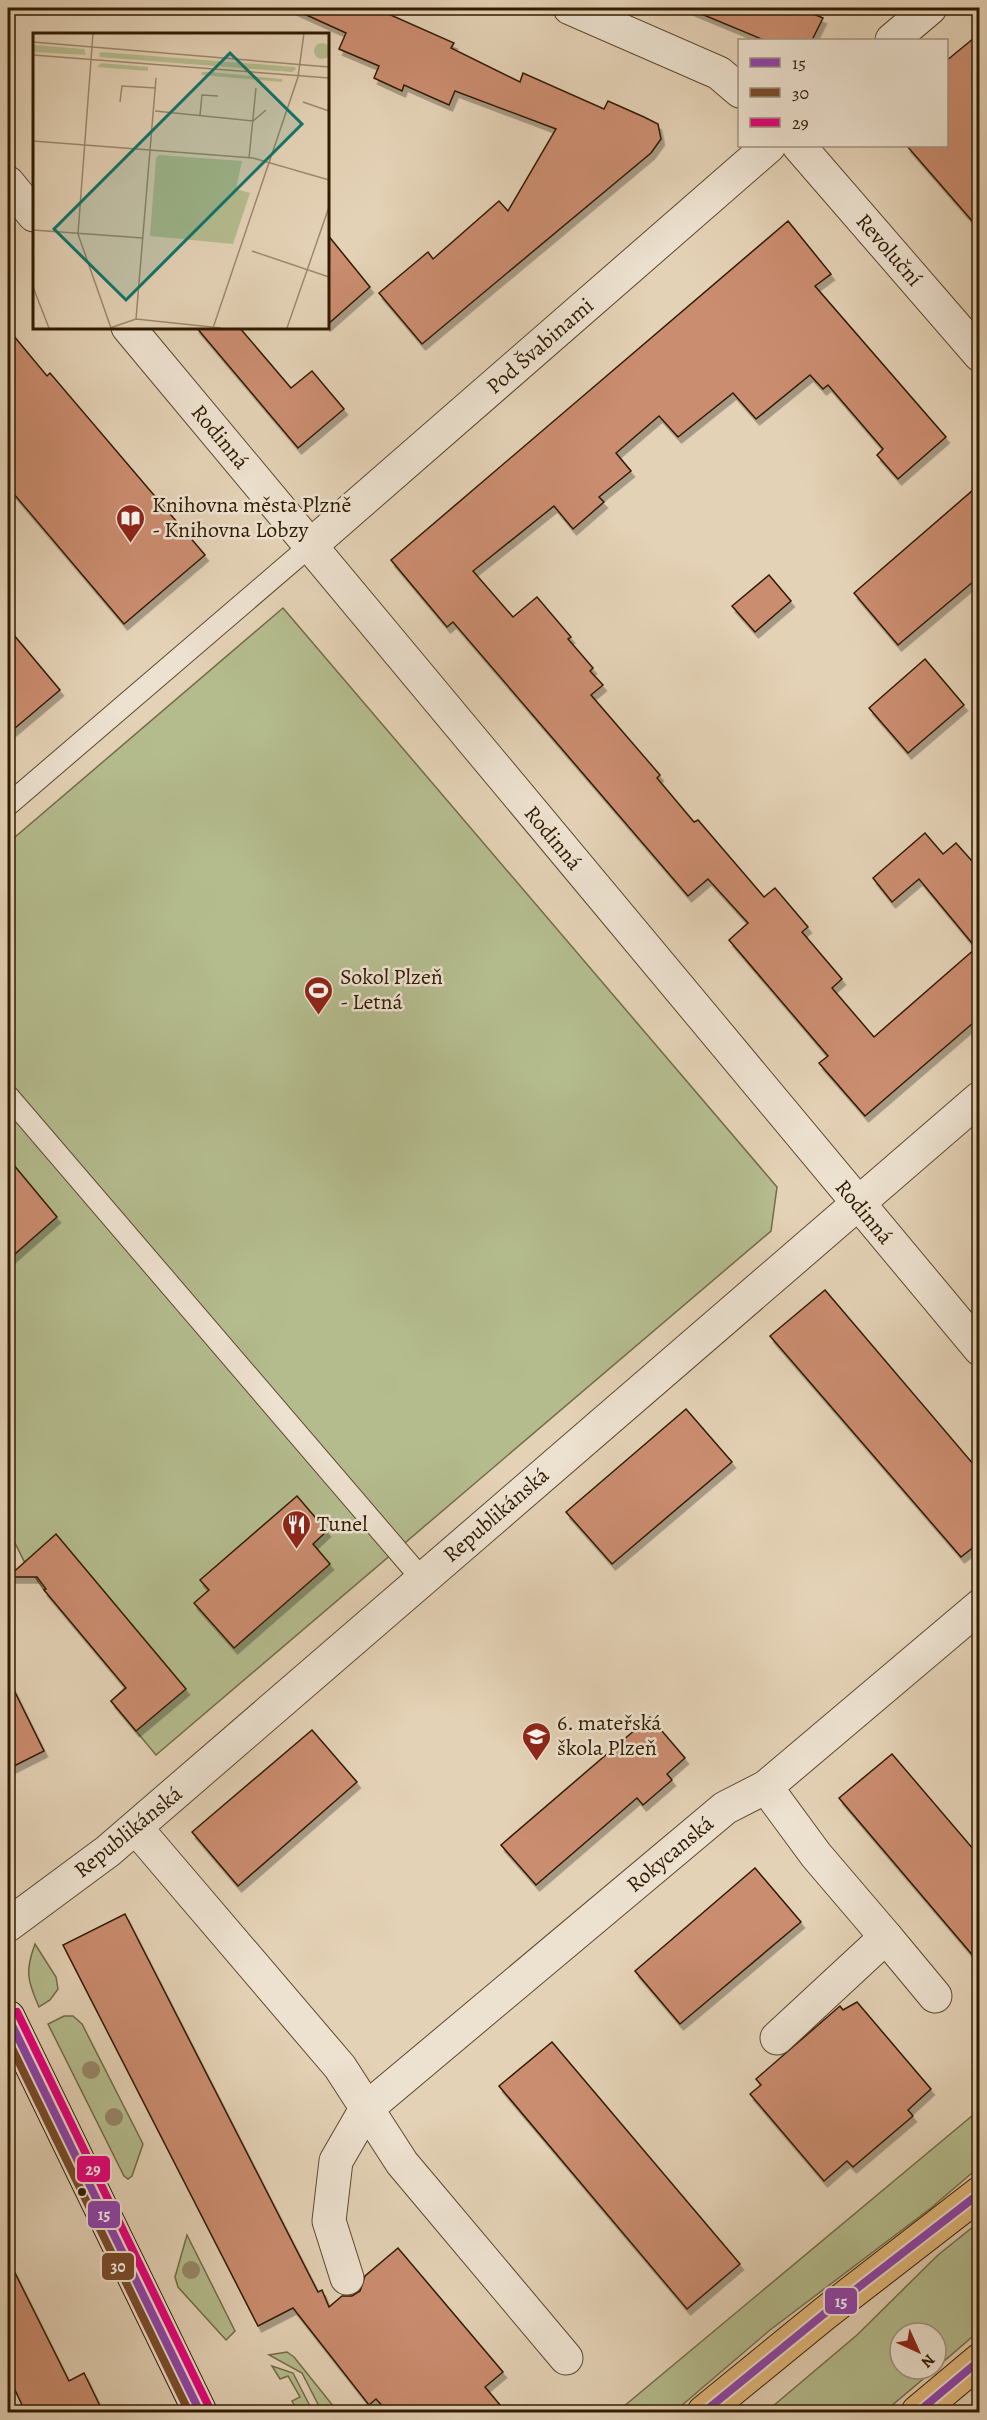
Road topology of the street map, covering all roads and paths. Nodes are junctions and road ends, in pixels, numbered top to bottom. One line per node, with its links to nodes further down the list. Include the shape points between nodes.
1 (570, 8): 4 (street, via 719,73)
2 (930, 8): 3 (street)
3 (893, 39)
4 (738, 89)
5 (768, 147): 11 (street, Pod Švabinami)
6 (800, 147): 10 (street, Revoluční)
7 (8, 183): 8 (street)
8 (33, 214)
9 (129, 328): 11 (street, Rodinná)
10 (980, 355)
11 (310, 546): 12 (lane); 15 (street, Rodinná)
12 (8, 806)
13 (8, 1096): 17 (lane)
14 (980, 1098): 15 (street, Republikánská)
15 (856, 1203): 16 (street, Rodinná); 17 (street, Republikánská)
16 (980, 1349)
17 (423, 1579): 20 (street, Republikánská)
18 (980, 1606): 19 (street, Rokycanská)
19 (766, 1787): 22 (street, via 816,1855); 26 (street, Rokycanská, via 725,1808)
20 (136, 1828): 21 (street, Republikánská); 26 (street, via 340,2067)
21 (8, 1925)
22 (886, 1937): 23 (street); 25 (street)
23 (935, 1996)
24 (8, 2017): 31 (street)
25 (777, 2038)
26 (366, 2109): 28 (street, via 336,2161 330,2221); 29 (street, via 402,2163)
27 (980, 2193): 32 (main road)
28 (347, 2278)
29 (566, 2358)
30 (980, 2360): 33 (main road)
31 (200, 2412)
32 (704, 2412)
33 (918, 2412)

